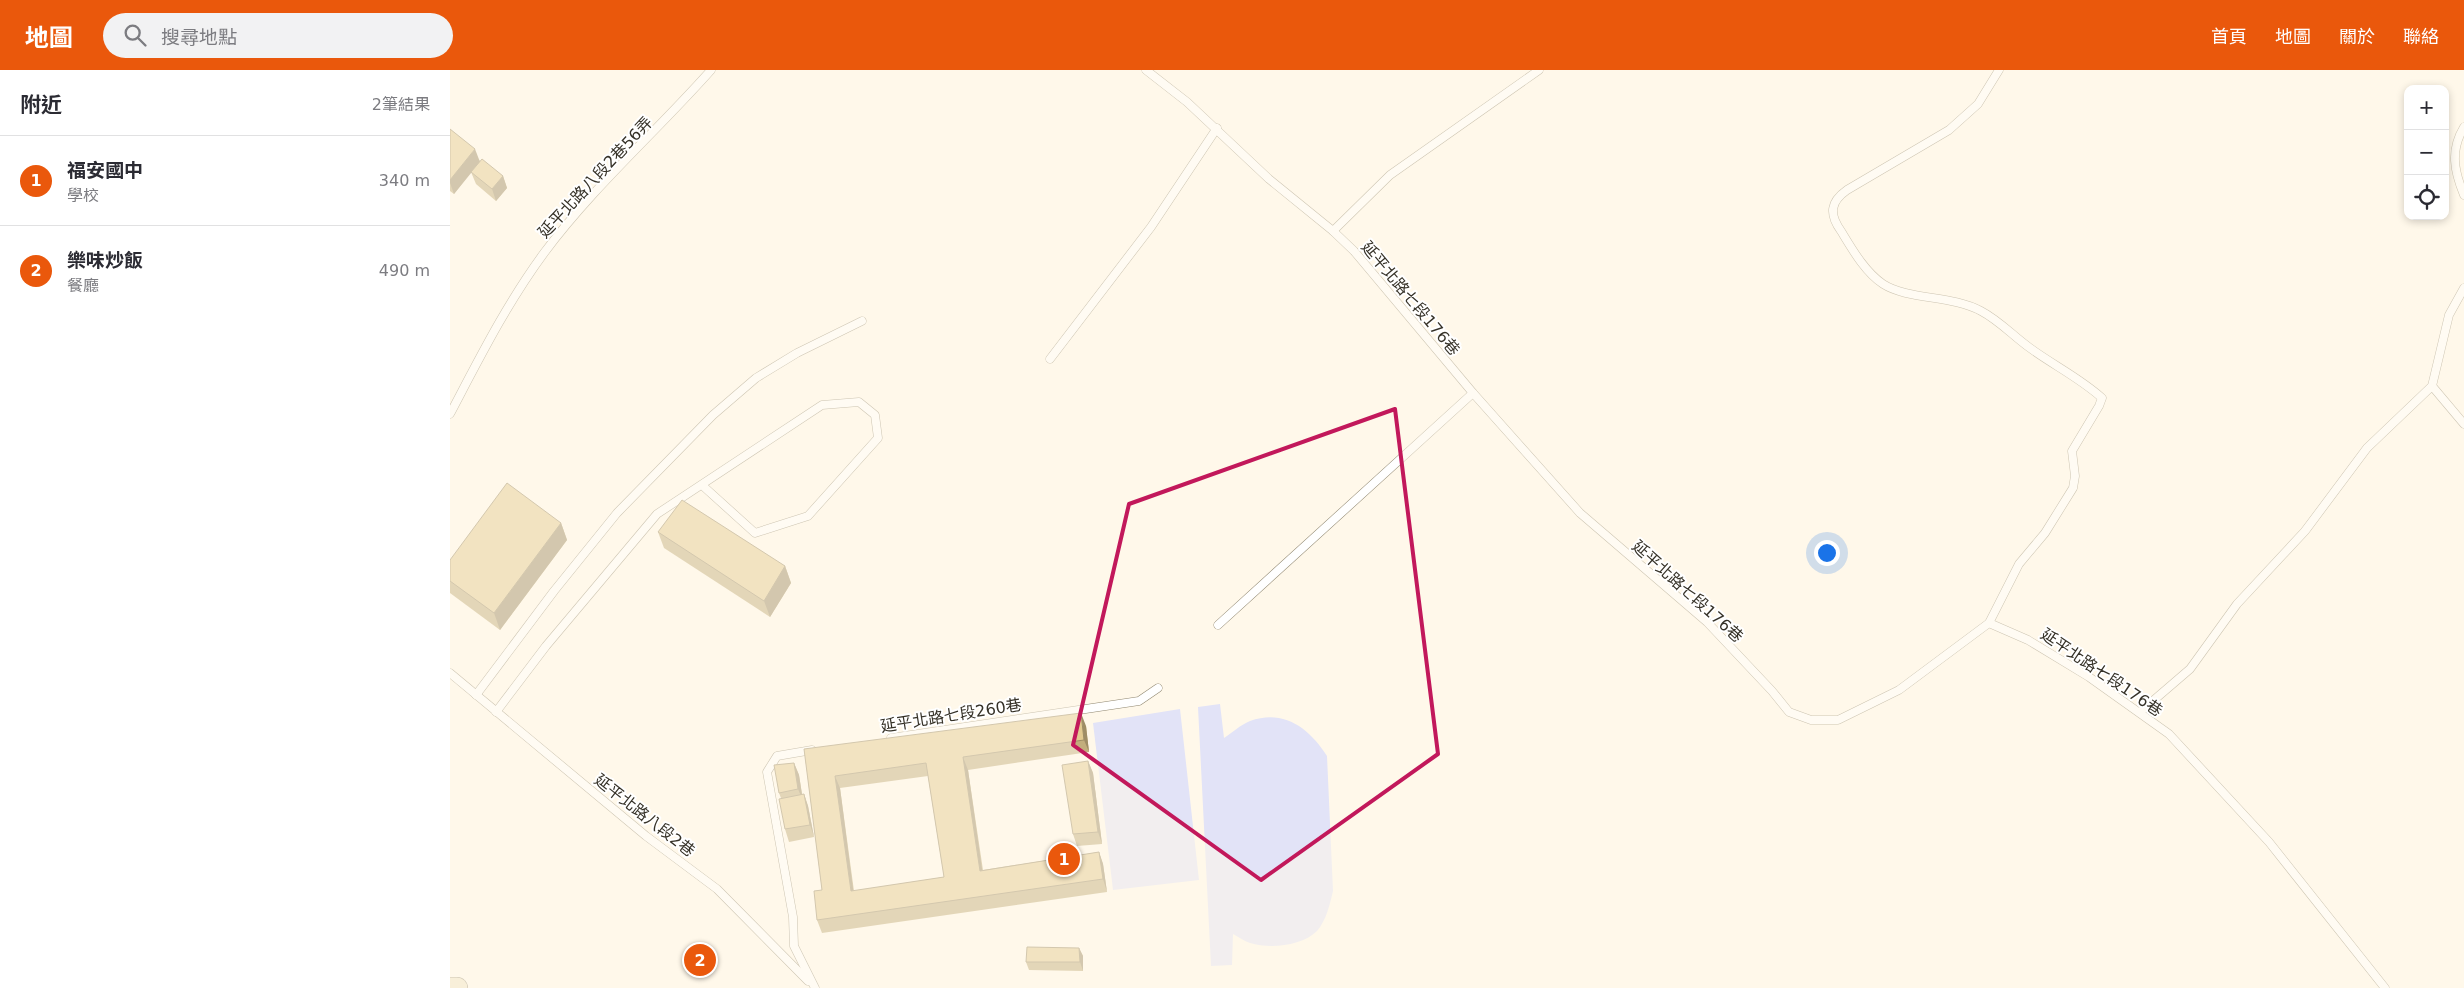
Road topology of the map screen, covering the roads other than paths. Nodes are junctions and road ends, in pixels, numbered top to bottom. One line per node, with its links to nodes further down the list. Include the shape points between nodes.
1 (711, 70): 14 (lane, 延平北路八段2巷56弄, via 589,199 544,253 490,336)
2 (1146, 70): 6 (lane, 延平北路七段176巷)
3 (1539, 70): 8 (lane, via 1390,175)
4 (1999, 70): 17 (lane, via 1978,104 1949,130 1847,190 1832,205 1832,216 1838,227 1882,284 1897,291 1934,296 1975,308 1994,318 2028,347 2102,398 2072,451 2073,488 2046,533 2019,564)
5 (2464, 126): 7 (lane, via 2454,160 2455,174)
6 (1217, 128): 8 (lane, 延平北路七段176巷, via 1270,179); 11 (lane, via 1151,227)
7 (2464, 195)
8 (1333, 231): 13 (lane, 延平北路七段176巷)
9 (2464, 288): 12 (lane, via 2449,315)
10 (862, 321): 21 (lane, via 797,353 756,378 713,415 617,514)
11 (1050, 359)
12 (2432, 386): 15 (lane); 23 (lane, via 2367,448 2304,531 2237,604 2190,669)
13 (1473, 393): 17 (lane, 延平北路七段176巷, via 1580,513 1707,622 1789,712 1811,720 1838,720 1900,690); 18 (lane)
14 (450, 414)
15 (2464, 424)
16 (703, 486): 16 (lane, via 822,405 859,402 875,414 878,438 808,516 755,533); 22 (lane, via 657,514 546,646)
17 (1989, 623): 23 (lane, 延平北路七段176巷, via 2028,640)
18 (1218, 625)
19 (450, 673): 21 (lane, 延平北路八段2巷)
20 (1158, 688): 24 (lane, 延平北路七段260巷, via 1139,701)
21 (476, 695): 22 (lane, 延平北路八段2巷)
22 (496, 712): 28 (lane, 延平北路八段2巷, via 646,836 717,889)
23 (2140, 712): 29 (lane, 延平北路七段176巷, via 2169,734 2269,842)
24 (882, 740)
25 (825, 748): 28 (lane, via 777,756 767,772 793,917 794,946)
26 (450, 988): 27 (street)
27 (457, 988)
28 (815, 988)
29 (2385, 988)

